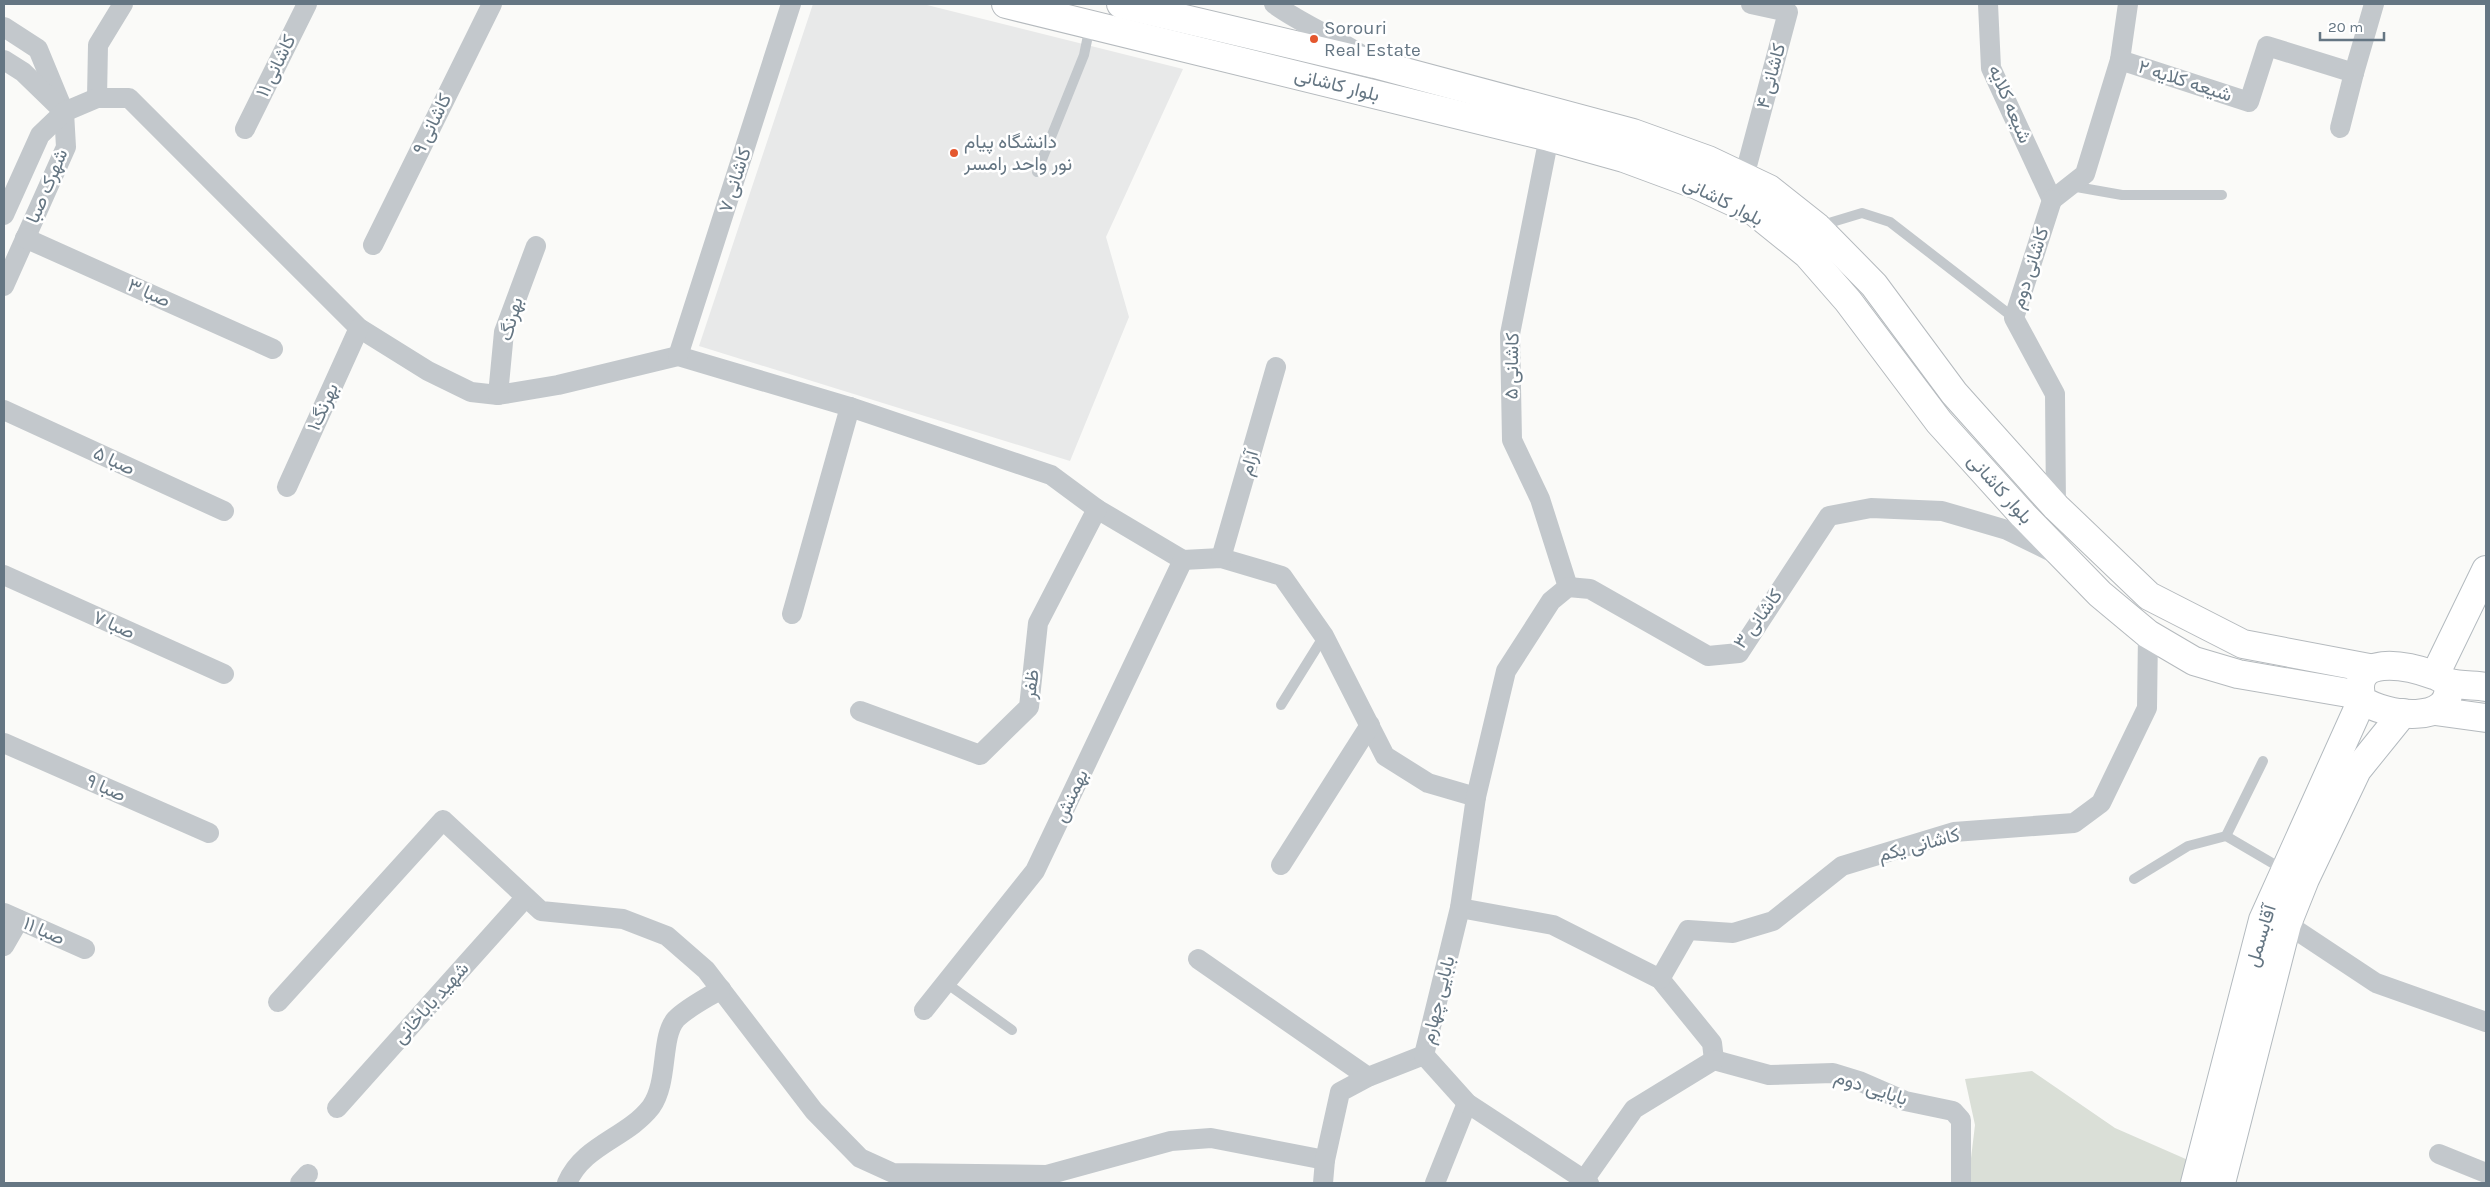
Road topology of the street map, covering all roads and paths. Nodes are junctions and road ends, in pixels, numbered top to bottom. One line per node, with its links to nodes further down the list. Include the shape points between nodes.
1 (123, 4): 18 (street, via 98,45)
2 (307, 4): 21 (street, کاشانی ۱۱)
3 (492, 4): 31 (street, کاشانی ۹)
4 (791, 4): 37 (street, کاشانی ۷)
5 (1006, 4): 12 (main road, بلوار کاشانی)
6 (1121, 4): 16 (main road, بلوار کاشانی)
7 (1274, 4): 16 (street, via 1342,41)
8 (1751, 4): 24 (street, کاشانی ۴, via 1788,12)
9 (1988, 4): 27 (street, شیعه کلایه, via 1991,68)
10 (2128, 4): 15 (street)
11 (2374, 4): 17 (street)
12 (1090, 24): 22 (main road, بلوار کاشانی); 23 (lane, via 1084,55)
13 (4, 28): 19 (street, via 38,48)
14 (4, 60): 19 (street, via 23,72)
15 (2120, 60): 17 (street, شیعه کلایه ۲, via 2249,102 2267,46); 25 (street, شیعه کلایه ۲, via 2085,174)
16 (1375, 64): 24 (main road, بلوار کاشانی, via 1633,133 1708,160)
17 (2354, 73): 20 (street)
18 (97, 98): 19 (street); 35 (street, via 129,98)
19 (64, 112): 28 (street, شهرک صبا, via 40,135); 30 (street, شهرک صبا, via 66,147)
20 (2340, 128)
21 (246, 129)
22 (1549, 137): 47 (main road, بلوار کاشانی, via 1624,158 1698,185 1755,212 1807,254 1848,301 1939,422); 51 (street, کاشانی ۵, via 1510,334 1512,440 1540,500)
23 (1037, 172)
24 (1744, 177): 29 (main road, بلوار کاشانی, via 1769,189)
25 (2070, 186): 26 (lane, via 2122,195); 27 (street, شیعه کلایه ۲)
26 (2222, 195)
27 (2052, 200): 34 (street, کاشانی دوم)
28 (4, 215)
29 (1816, 227): 34 (lane, via 1862,213 1890,222); 43 (main road, بلوار کاشانی, via 1874,284 1954,393)
30 (25, 238): 33 (street, شهرک صبا); 36 (street, صبا ۳)
31 (373, 245)
32 (536, 246): 39 (street, بهرنگ, via 504,332)
33 (4, 286)
34 (2014, 318): 43 (street, کاشانی دوم, via 2055,394)
35 (359, 328): 39 (street, via 428,371 471,392); 42 (street, ۱بهرنگ)
36 (273, 349)
37 (678, 356): 39 (street, via 558,385); 40 (street)
38 (1276, 367): 46 (street, آرام)
39 (498, 395)
40 (850, 407): 44 (street, via 1051,475); 52 (street)
41 (4, 410): 45 (street, صبا ۵)
42 (287, 487)
43 (2056, 506): 55 (main road, بلوار کاشانی, via 2149,596 2242,644)
44 (1097, 509): 48 (street); 63 (street, ظفر, via 1038,624 1029,707 980,755)
45 (224, 511)
46 (1221, 558): 48 (street); 54 (street, via 1282,576)
47 (2064, 558): 51 (street, کاشانی ۳, via 2007,530 1942,511 1871,508 1829,516 1739,653 1708,656 1590,589); 53 (main road, بلوار کاشانی, via 2100,594)
48 (1183, 560): 86 (street, بهمنش, via 1035,871)
49 (2486, 570): 58 (main road)
50 (4, 576): 57 (street, صبا ۷)
51 (1568, 587): 72 (street, via 1550,601 1506,671)
52 (792, 614)
53 (2148, 634): 59 (main road, بلوار کاشانی, via 2194,661 2238,674); 85 (street, کاشانی یکم, via 2147,708 2102,803 2074,823 1954,832 1842,866 1773,921 1733,933 1688,930)
54 (1324, 636): 62 (lane); 67 (street)
55 (2323, 660): 56 (main road, بلوار کاشانی); 59 (main road, via 2328,674)
56 (2369, 668): 58 (main road, بلوار کاشانی, via 2410,668); 61 (main road, آقابسمل, via 2361,676 2358,688)
57 (224, 674)
58 (2441, 679): 60 (main road, بلوار کاشانی); 64 (main road, via 2450,693 2445,704)
59 (2318, 687): 61 (main road, بلوار کاشانی)
60 (2486, 687)
61 (2361, 697): 65 (main road, بلوار کاشانی, via 2373,708); 68 (main road, آقابسمل)
62 (1280, 705)
63 (860, 711)
64 (2435, 711): 65 (main road, بلوار کاشانی); 66 (main road, بلوار کاشانی)
65 (2403, 713): 70 (main road, آقابسمل)
66 (2486, 718)
67 (1370, 725): 72 (street, via 1386,756 1428,783); 75 (street)
68 (2346, 734): 70 (main road, via 2363,739); 76 (main road, آقابسمل)
69 (4, 743): 73 (street, صبا ۹)
70 (2373, 751): 81 (main road, آقابسمل, via 2357,770)
71 (2263, 762): 74 (lane)
72 (1476, 797): 79 (street, بابایی چهارم)
73 (209, 834)
74 (2226, 836): 76 (lane); 77 (lane, via 2188,846)
75 (1281, 866)
76 (2285, 870): 105 (main road, آقابسمل, via 2263,920)
77 (2134, 879)
78 (525, 898): 87 (street, via 541,911 623,919 667,936 706,970); 88 (street, via 443,820); 96 (street, شهید باباخانی)
79 (1460, 908): 85 (street, via 1553,925); 92 (street, بابایی چهارم)
80 (12, 916): 82 (street); 83 (street, صبا ۱۱)
81 (2287, 924): 90 (street, via 2376,984); 106 (main road, آقابسمل)
82 (4, 946)
83 (85, 949)
84 (1198, 959): 94 (street)
85 (1660, 978): 93 (street, via 1712,1043)
86 (946, 983): 89 (street, بهمنش); 91 (lane)
87 (721, 989): 98 (street, via 814,1111 860,1158 893,1174 1047,1174 1171,1141 1211,1138); 101 (street, via 676,1020 669,1037 662,1085 651,1106 632,1125 590,1153)
88 (278, 1002)
89 (924, 1010)
90 (2486, 1022)
91 (1012, 1030)
92 (1424, 1055): 94 (street); 95 (street, بابایی چهارم)
93 (1714, 1060): 100 (street, via 1634,1109); 104 (street, بابایی دوم, via 1769,1075 1833,1073 1905,1101 1952,1111 1961,1120)
94 (1368, 1077): 98 (street, via 1340,1092)
95 (1467, 1102): 100 (street, بابایی چهارم); 103 (street)
96 (337, 1108)
97 (2439, 1154): 99 (street)
98 (1325, 1160): 102 (street)
99 (2486, 1173)
100 (1587, 1182)
101 (567, 1183)
102 (1324, 1183)
103 (1435, 1183)
104 (1961, 1183)
105 (2196, 1183)
106 (2221, 1183)

